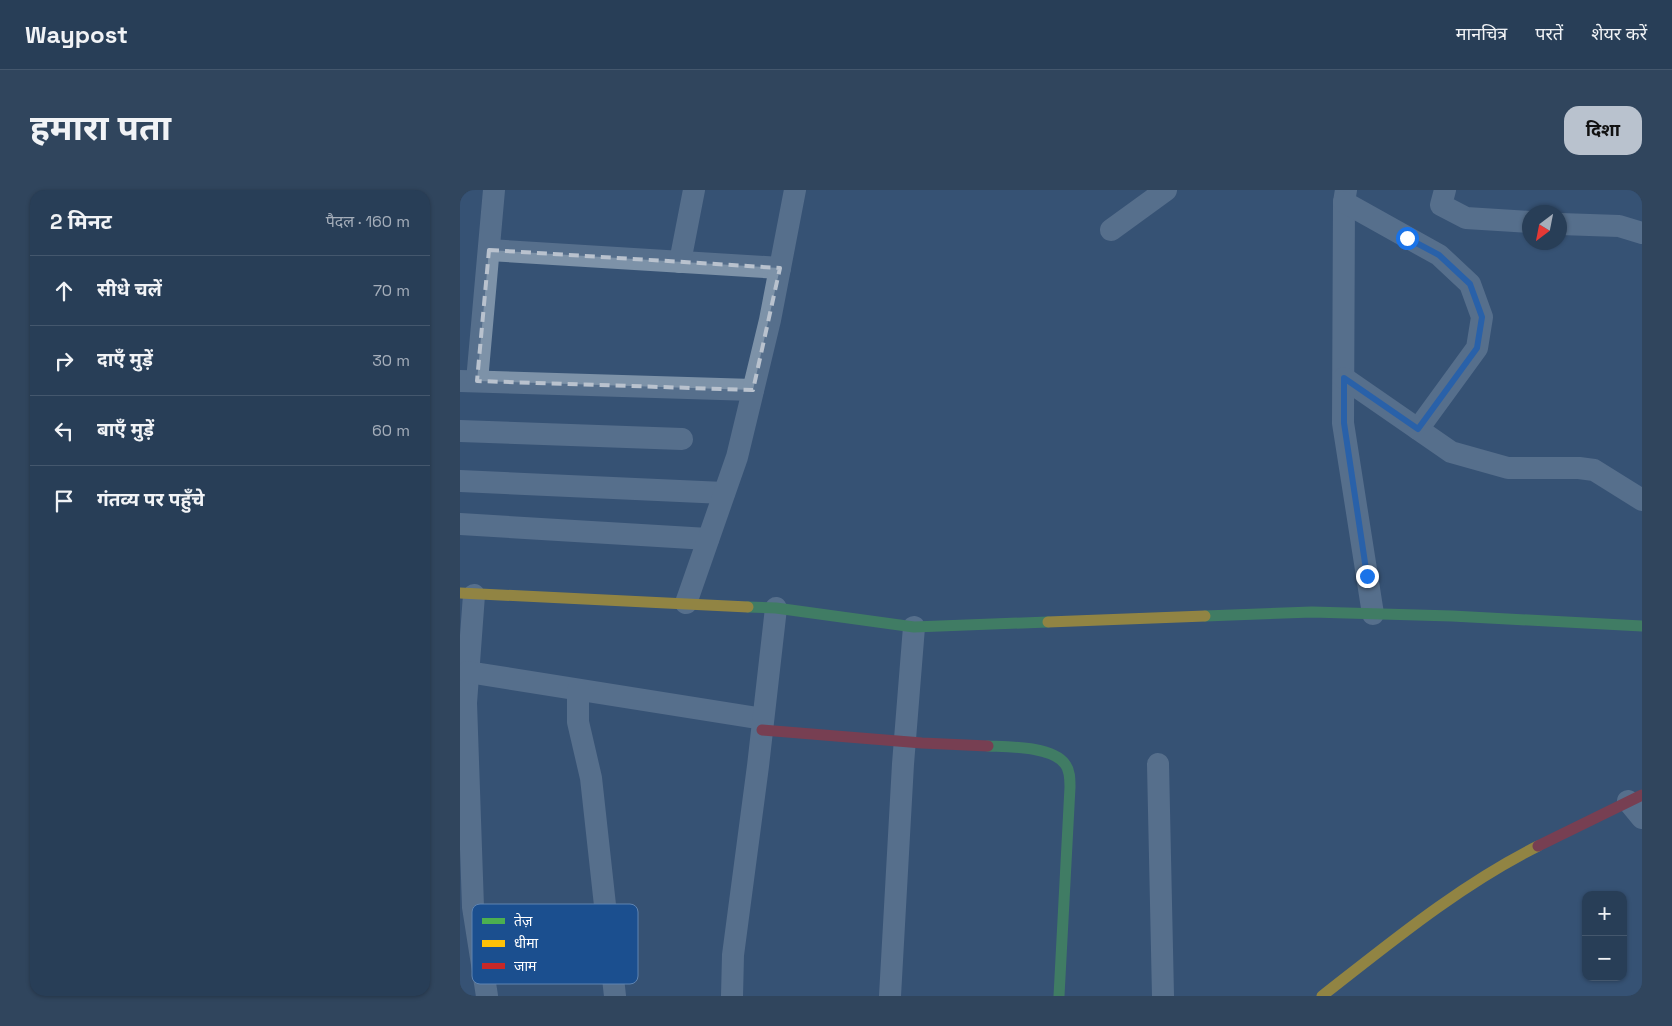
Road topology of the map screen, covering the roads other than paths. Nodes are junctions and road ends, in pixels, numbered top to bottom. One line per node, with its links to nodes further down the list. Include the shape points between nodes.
1 (494, 190): 11 (street)
2 (694, 190): 12 (street)
3 (795, 190): 13 (street)
4 (1166, 190): 9 (street)
5 (1445, 190): 7 (street, via 1441,205 1466,218)
6 (1345, 196): 14 (street); 17 (street, via 1439,255 1470,284 1482,317 1477,348)
7 (1522, 222)
8 (1567, 224): 10 (street, via 1619,226)
9 (1111, 230)
10 (1642, 233)
11 (489, 250): 12 (street); 15 (street)
12 (680, 262): 13 (street)
13 (780, 268): 16 (street)
14 (1344, 378): 17 (street); 28 (street, via 1344,423)
15 (468, 381): 16 (street)
16 (753, 390): 21 (street)
17 (1418, 429): 22 (street, via 1451,452 1508,468 1594,470)
18 (460, 430): 19 (street)
19 (682, 439)
20 (460, 481): 21 (street)
21 (724, 493): 24 (street)
22 (1642, 500)
23 (460, 524): 24 (street)
24 (708, 539): 26 (street)
25 (467, 594): 26 (street); 31 (street)
26 (686, 603): 27 (street)
27 (776, 608): 30 (street); 33 (street)
28 (1373, 614): 29 (street); 30 (street, via 1312,612)
29 (1642, 626)
30 (914, 627): 34 (street)
31 (465, 681): 32 (street); 38 (street)
32 (578, 690): 33 (street); 39 (street, via 578,722 591,778)
33 (763, 725): 34 (street); 40 (street, via 733,955)
34 (905, 742): 41 (street); 42 (street, via 1022,749 1051,754 1068,768 1070,787)
35 (1158, 764): 43 (street)
36 (1635, 798): 37 (street); 44 (street, via 1510,860 1422,918)
37 (1642, 818)
38 (473, 904)
39 (605, 904)
40 (732, 996)
41 (890, 996)
42 (1059, 996)
43 (1163, 996)
44 (1322, 996)

